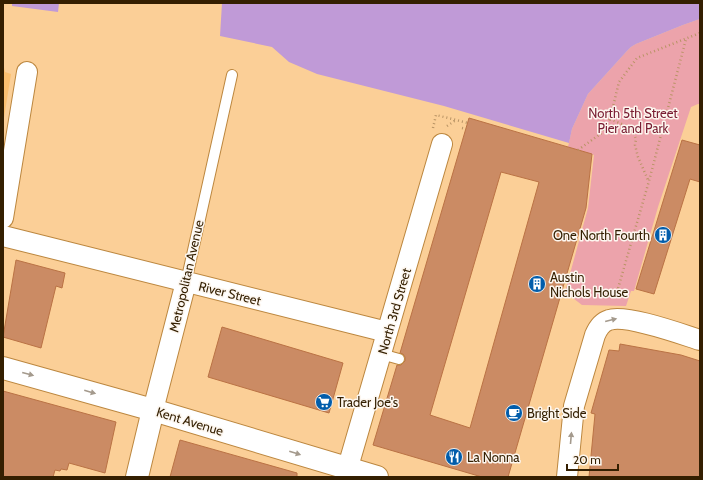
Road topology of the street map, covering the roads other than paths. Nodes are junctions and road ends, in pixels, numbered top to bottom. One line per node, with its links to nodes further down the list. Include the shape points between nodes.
1 (26, 72): 4 (street)
2 (232, 75): 6 (lane, Metropolitan Avenue)
3 (437, 137): 7 (street, North 3rd Street)
4 (3, 218)
5 (3, 236): 6 (street, River Street)
6 (186, 282): 7 (street, River Street); 10 (street, Metropolitan Avenue)
7 (387, 332): 11 (street, North 3rd Street, via 390,356)
8 (700, 340): 14 (street, one-way to 8, via 574,406 599,327 610,319 624,319)
9 (3, 368): 10 (main road, Kent Avenue, one-way to 10)
10 (153, 410): 11 (main road, Kent Avenue, one-way to 11); 12 (main road, Metropolitan Avenue)
11 (346, 473): 13 (main road, Kent Avenue)
12 (137, 477)
13 (377, 477)
14 (567, 477)

